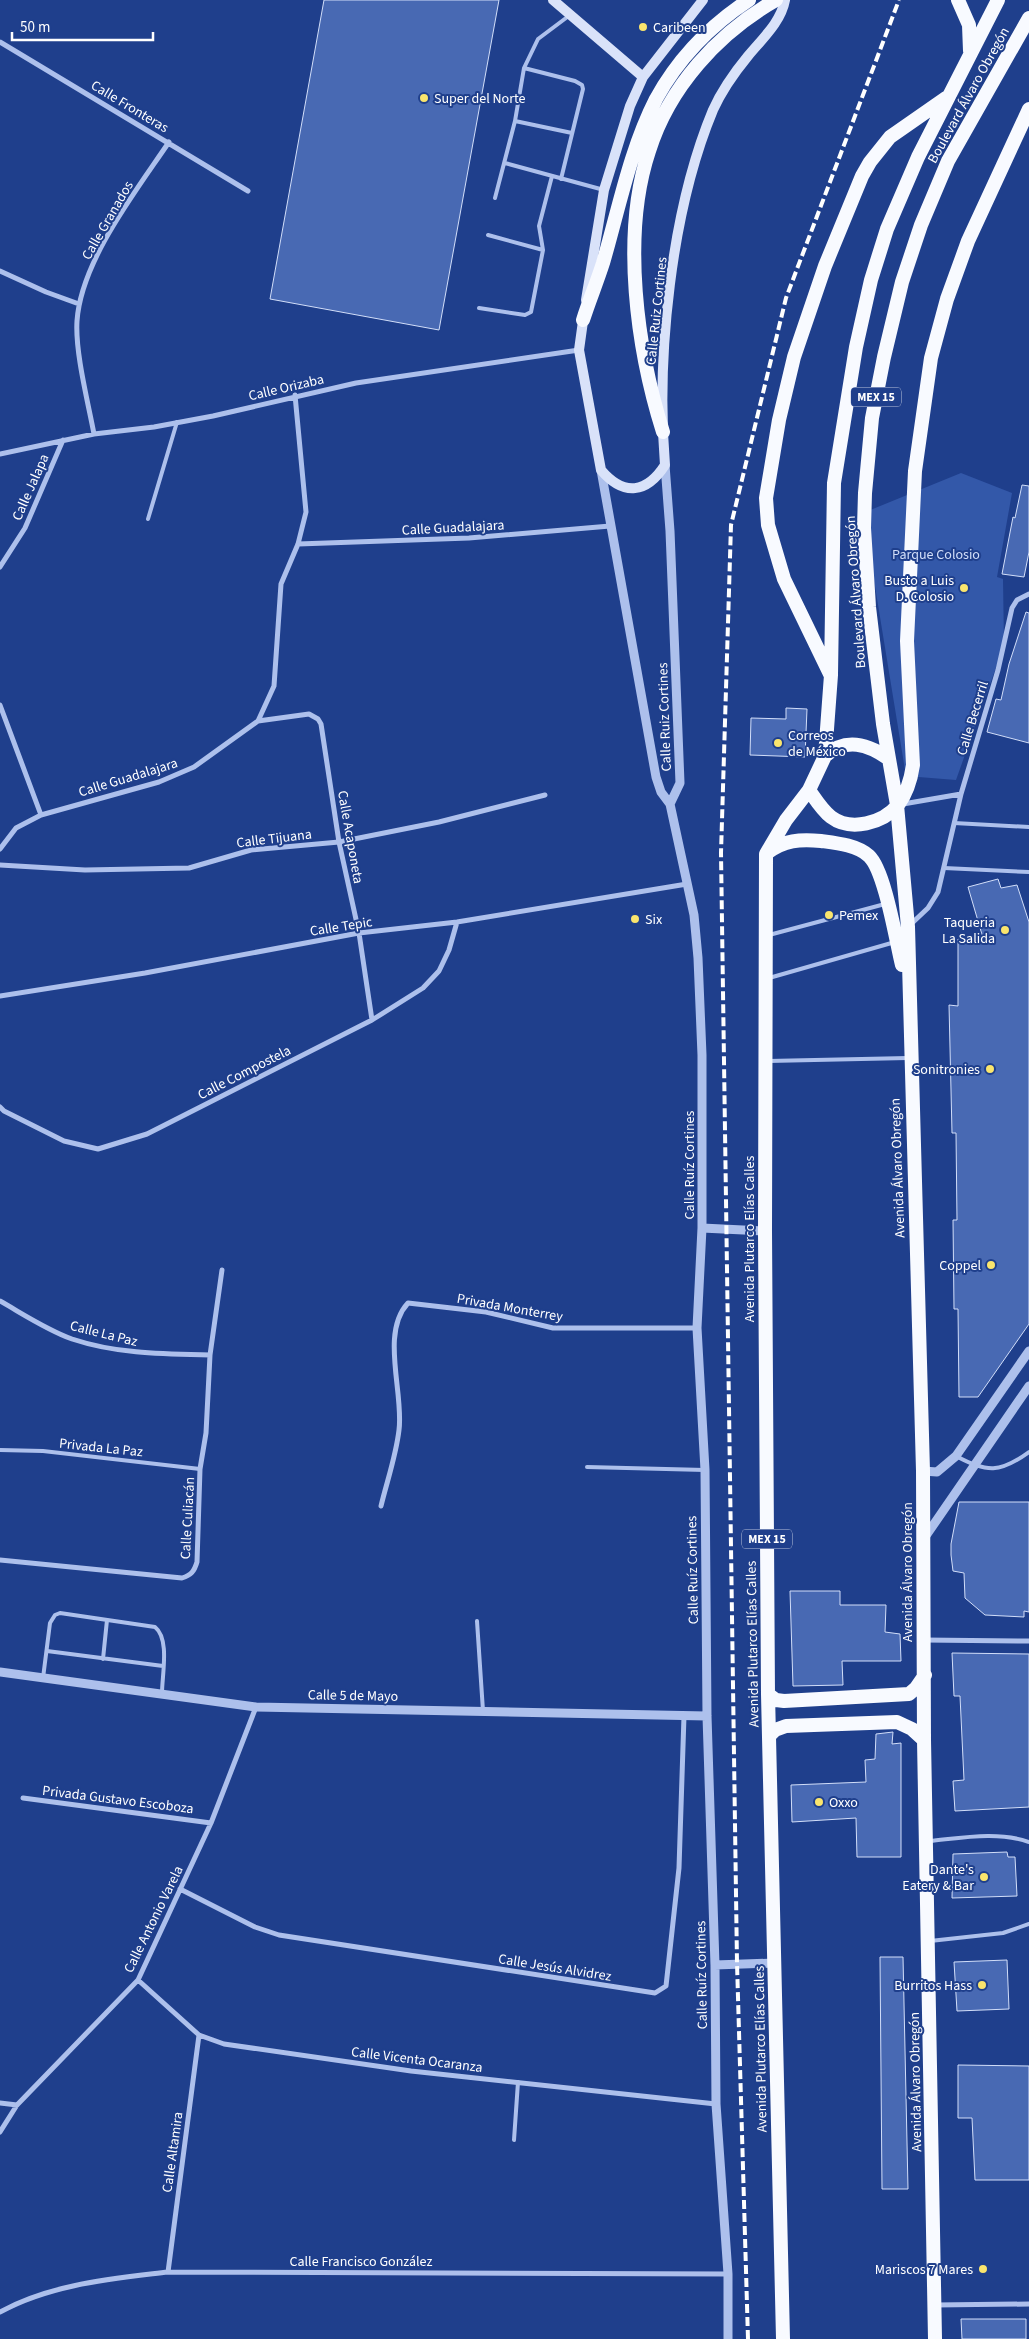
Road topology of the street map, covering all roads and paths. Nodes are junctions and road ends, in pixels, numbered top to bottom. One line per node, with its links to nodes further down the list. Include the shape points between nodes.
1 (553, 0): 8 (main road)
2 (703, 0): 12 (main road, Calle Ruiz Cortines)
3 (749, 0): 28 (highway, via 706,33 661,91 647,119)
4 (776, 0): 32 (highway, via 731,31 692,72 662,119 649,150 634,239 640,331)
5 (785, 0): 32 (main road, Calle Ruiz Cortines, via 774,26 732,77 713,110 688,188 668,310)
6 (958, 0): 43 (highway, via 970,34 970,53 965,71 944,100 890,137 870,162 825,266 794,357 779,420 766,498 768,525 784,579)
7 (998, 0): 43 (highway, Boulevard Álvaro Obregón / MEX 15, via 918,157 887,230 871,280 856,347 834,483)
8 (570, 15): 11 (lane, via 538,39); 12 (main road)
9 (1029, 18): 47 (highway, Boulevard Álvaro Obregón / MEX 15, via 948,161 921,225 902,282 872,418 864,528 869,607)
10 (0, 42): 16 (street, Calle Fronteras)
11 (524, 68): 14 (lane); 15 (lane, via 582,85)
12 (643, 77): 20 (main road, Calle Ruiz Cortines, via 630,106)
13 (1029, 109): 52 (highway, via 968,241 931,358 918,438 907,641 913,765 909,784)
14 (515, 121): 15 (lane); 17 (lane)
15 (572, 133): 19 (lane)
16 (169, 142): 21 (street, Calle Fronteras); 26 (street, Calle Granados, via 107,238)
17 (505, 163): 18 (lane); 22 (lane)
18 (552, 176): 19 (lane); 24 (lane, via 539,226)
19 (561, 179): 20 (lane)
20 (604, 190): 28 (main road, Calle Ruiz Cortines)
21 (248, 191)
22 (495, 198)
23 (488, 235): 24 (lane)
24 (543, 250): 27 (lane, via 531,312 525,315)
25 (0, 271): 26 (street)
26 (80, 304): 33 (street, Calle Granados, via 77,322 80,352)
27 (479, 308)
28 (583, 320): 29 (main road, Calle Ruiz Cortines)
29 (579, 350): 30 (street, Calle Orizaba); 37 (main road, Calle Ruiz Cortines)
30 (295, 395): 31 (street, Calle Orizaba); 40 (street, Calle Guadalajara, via 306,512)
31 (177, 422): 33 (street, Calle Orizaba); 38 (lane)
32 (662, 432): 36 (main road, Calle Ruiz Cortines)
33 (94, 434): 34 (street, Calle Orizaba)
34 (63, 440): 35 (street, Calle Orizaba); 41 (street, Calle Jalapa, via 25,528)
35 (0, 454)
36 (665, 465): 37 (main road, via 654,481 633,488 616,483); 51 (street, Calle Ruiz Cortines, via 680,783)
37 (601, 470): 39 (street, Calle Ruiz Cortines)
38 (148, 519)
39 (610, 526): 40 (street, Calle Guadalajara, via 469,538); 51 (street, Calle Ruiz Cortines, via 656,777)
40 (298, 544): 45 (street, Calle Guadalajara, via 281,584 274,686)
41 (0, 567)
42 (1029, 594): 49 (street, Calle Becerril, via 1017,600 1012,608 998,670)
43 (831, 675): 46 (highway, Boulevard Álvaro Obregón / MEX 15)
44 (0, 706): 53 (street)
45 (258, 721): 53 (street, Calle Guadalajara, via 194,767 159,782); 56 (street, Calle Acaponeta, via 309,714 318,719)
46 (825, 756): 47 (highway, via 836,747 854,744 866,745); 48 (highway, Avenida Plutarco Elías Calles / MEX 15)
47 (889, 759): 52 (highway, Boulevard Álvaro Obregón / MEX 15)
48 (809, 790): 52 (highway, via 822,809 842,823 865,824); 58 (highway, Avenida Plutarco Elías Calles / MEX 15)
49 (961, 794): 52 (street); 54 (street, Calle Becerril)
50 (545, 795): 56 (street, Calle Tijuana, via 439,822)
51 (670, 804): 62 (street, Calle Ruíz Cortines)
52 (897, 805): 65 (highway, Avenida Álvaro Obregón / MEX 15)
53 (41, 815): 57 (street, Calle Guadalajara, via 16,828)
54 (954, 823): 55 (lane); 60 (street, Calle Becerril)
55 (1029, 827)
56 (340, 842): 59 (street, Calle Tijuana, via 266,847 203,865 176,869 85,870); 66 (street, Calle Acaponeta)
57 (0, 849)
58 (766, 854): 63 (highway, via 781,844 799,840 835,843 859,850 875,864); 67 (highway, Avenida Plutarco Elías Calles / MEX 15)
59 (1, 865)
60 (944, 868): 61 (lane); 65 (street, Calle Becerril, via 934,900)
61 (1029, 872)
62 (688, 884): 64 (street, Calle Tepic); 76 (street, Calle Ruíz Cortines, via 700,1008)
63 (887, 903): 67 (lane); 68 (highway)
64 (457, 922): 66 (street, Calle Tepic); 72 (street, Calle Compostela, via 439,971 423,988)
65 (908, 927): 70 (highway, Avenida Álvaro Obregón / MEX 15)
66 (359, 933): 71 (street, Calle Tepic, via 146,973); 72 (street, Calle Acaponeta)
67 (764, 936): 69 (highway, Avenida Plutarco Elías Calles / MEX 15)
68 (896, 942): 69 (lane); 70 (highway)
69 (765, 979): 74 (highway, Avenida Plutarco Elías Calles / MEX 15)
70 (908, 988): 73 (highway, Avenida Álvaro Obregón / MEX 15)
71 (0, 996)
72 (372, 1020): 75 (street, Calle Compostela, via 147,1134 98,1148 64,1141)
73 (910, 1058): 74 (lane); 91 (highway, Avenida Álvaro Obregón / MEX 15)
74 (765, 1061): 77 (highway, Avenida Plutarco Elías Calles / MEX 15)
75 (0, 1107)
76 (702, 1228): 77 (street); 80 (street, Calle Ruíz Cortines)
77 (765, 1231): 106 (highway, Avenida Plutarco Elías Calles / MEX 15)
78 (222, 1270): 82 (street, Calle Culiacán)
79 (0, 1301): 82 (street, Calle La Paz, via 71,1338 107,1348 138,1354)
80 (697, 1328): 90 (street, Calle Ruíz Cortines); 92 (street, Privada Monterrey, via 553,1328 486,1312 408,1303 394,1329 399,1429)
81 (1029, 1351): 86 (street)
82 (210, 1355): 89 (street, Calle Culiacán, via 206,1433)
83 (1029, 1386): 87 (street)
84 (0, 1450): 89 (lane, Privada La Paz, via 43,1451)
85 (1029, 1452): 87 (lane, via 990,1470)
86 (956, 1456): 87 (lane); 91 (street, via 937,1472)
87 (974, 1466): 93 (street)
88 (587, 1467): 90 (lane)
89 (200, 1469): 94 (street, Calle Culiacán, via 197,1562 190,1576 182,1578)
90 (705, 1470): 110 (street, Calle Ruíz Cortines)
91 (922, 1471): 93 (highway, Avenida Álvaro Obregón / MEX 15)
92 (381, 1506)
93 (923, 1540): 97 (highway, Avenida Álvaro Obregón / MEX 15)
94 (0, 1560)
95 (107, 1620): 99 (lane, via 60,1613 50,1623); 100 (lane); 101 (lane, via 155,1627 160,1631 164,1643)
96 (477, 1621): 108 (lane)
97 (923, 1640): 98 (street); 103 (highway, Avenida Álvaro Obregón / MEX 15)
98 (1029, 1641)
99 (47, 1651): 100 (lane); 104 (lane)
100 (103, 1659): 101 (lane)
101 (163, 1666): 105 (lane)
102 (0, 1672): 104 (street, Calle 5 de Mayo)
103 (925, 1675): 106 (highway, via 909,1694 784,1701); 112 (highway, Avenida Álvaro Obregón / MEX 15)
104 (43, 1678): 105 (street, Calle 5 de Mayo)
105 (162, 1693): 107 (street, Calle 5 de Mayo)
106 (768, 1694): 111 (highway, Avenida Plutarco Elías Calles / MEX 15)
107 (256, 1707): 108 (street, Calle 5 de Mayo); 114 (street, Calle Antonio Varela)
108 (483, 1711): 109 (street, Calle 5 de Mayo)
109 (684, 1716): 110 (street, Calle 5 de Mayo); 117 (street, Calle Jesús Alvidrez, via 679,1868 672,1936 666,1986 655,1993 279,1935 255,1927)
110 (707, 1716): 121 (street, Calle Ruíz Cortines)
111 (769, 1736): 112 (highway, via 786,1726 897,1722); 120 (highway, Avenida Plutarco Elías Calles / MEX 15)
112 (924, 1740): 115 (highway, Avenida Álvaro Obregón / MEX 15)
113 (22, 1798): 114 (street, Privada Gustavo Escoboza)
114 (211, 1823): 117 (street, Calle Antonio Varela)
115 (926, 1841): 116 (lane, via 987,1836); 119 (highway, Avenida Álvaro Obregón / MEX 15)
116 (1029, 1842)
117 (180, 1889): 122 (street, Calle Antonio Varela)
118 (1029, 1924): 119 (lane, via 1003,1933)
119 (928, 1941): 133 (highway, Avenida Álvaro Obregón / MEX 15)
120 (774, 1963): 121 (street); 136 (highway, Avenida Plutarco Elías Calles / MEX 15)
121 (715, 1965): 126 (street, Calle Ruíz Cortines)
122 (138, 1980): 123 (street, Calle Vicenta Ocaranza); 127 (street, Calle Antonio Varela)
123 (199, 2035): 124 (street, Calle Vicenta Ocaranza, via 224,2044 272,2052); 130 (street, Calle Altamira)
124 (518, 2082): 126 (street, Calle Vicenta Ocaranza); 129 (lane)
125 (0, 2102): 127 (street)
126 (716, 2104): 131 (street, Calle Ruíz Cortines)
127 (17, 2105): 128 (street, Calle Antonio Varela)
128 (0, 2132)
129 (514, 2140)
130 (168, 2272): 131 (street, Calle Francisco González); 134 (street, Calle Francisco González, via 102,2280 50,2291)
131 (728, 2274): 135 (street, Calle Ruíz Cortines)
132 (1029, 2304): 133 (street)
133 (935, 2305): 137 (highway, Avenida Álvaro Obregón / MEX 15)
134 (0, 2312)
135 (728, 2339)
136 (783, 2339)
137 (935, 2339)

